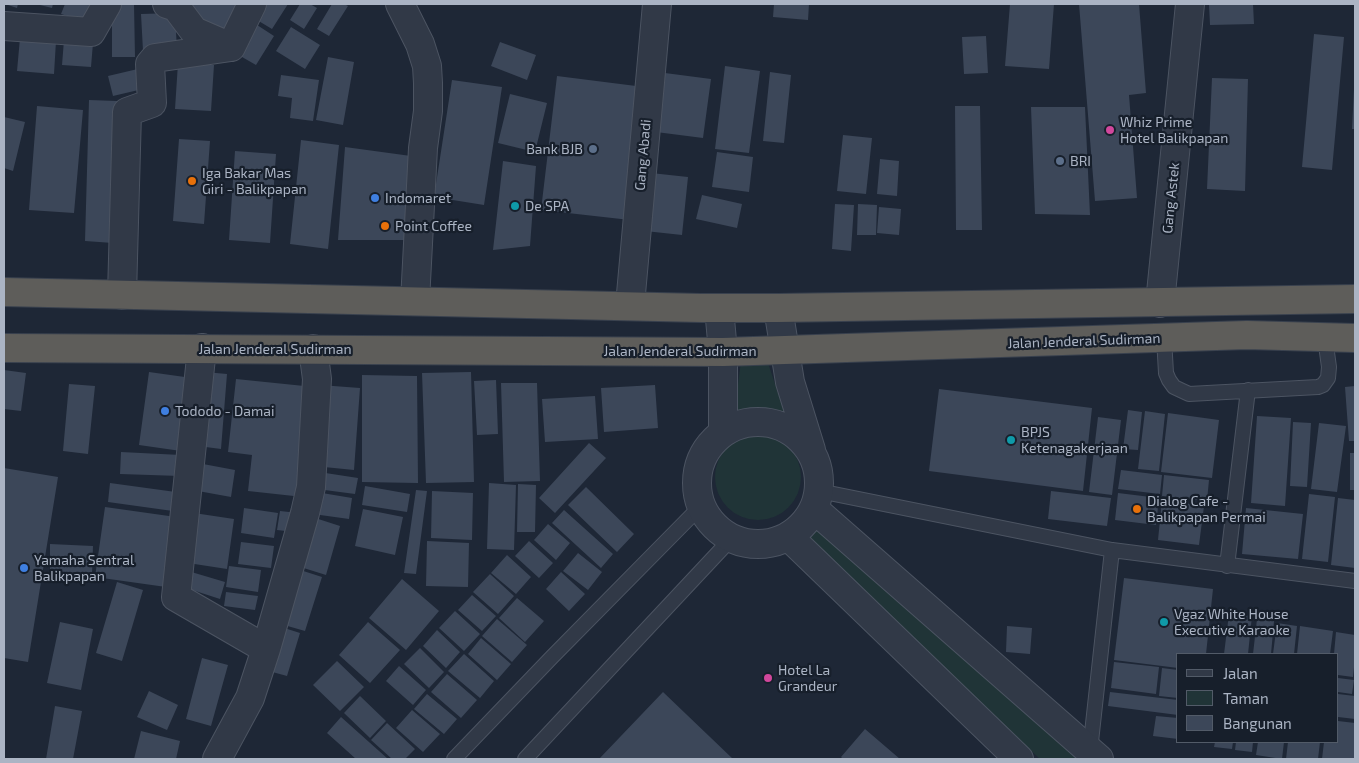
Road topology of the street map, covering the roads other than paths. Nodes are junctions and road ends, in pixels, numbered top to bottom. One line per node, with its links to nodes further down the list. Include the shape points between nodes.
1 (107, 4): 7 (street, via 91,32)
2 (167, 4): 8 (street, via 176,7 194,31)
3 (252, 4): 8 (street)
4 (400, 4): 12 (street, via 420,44 428,83)
5 (657, 4): 14 (street, Gang Abadi)
6 (1190, 4): 13 (street, Gang Astek)
7 (4, 26)
8 (231, 47): 10 (street, via 155,58 150,64 152,103 127,112)
9 (4, 292): 10 (highway)
10 (122, 295): 12 (highway)
11 (1355, 299): 13 (highway)
12 (415, 301): 14 (highway)
13 (1160, 303): 16 (highway)
14 (630, 306): 15 (highway)
15 (719, 308): 16 (highway); 24 (street)
16 (778, 308): 23 (street)
17 (1164, 338): 18 (highway, Jalan Jenderal Sudirman, via 1247,335); 23 (highway, Jalan Jenderal Sudirman); 25 (lane, via 1166,373 1174,387 1189,394)
18 (1325, 338): 19 (highway, Jalan Jenderal Sudirman); 25 (lane, via 1330,367 1323,385)
19 (1355, 338)
20 (4, 348): 21 (highway, Jalan Jenderal Sudirman)
21 (202, 348): 22 (highway, Jalan Jenderal Sudirman); 35 (street, via 176,597)
22 (313, 349): 24 (highway, Jalan Jenderal Sudirman); 35 (street, via 316,379 311,487)
23 (784, 351): 24 (highway, Jalan Jenderal Sudirman); 27 (street)
24 (723, 352): 26 (street)
25 (1248, 390): 33 (lane)
26 (723, 432): 27 (street, via 742,424 762,422 782,427 799,438); 29 (street, via 708,446 698,465 696,486)
27 (812, 454): 28 (street, via 816,466)
28 (816, 500): 30 (street, via 804,525); 32 (lane); 36 (street)
29 (700, 507): 31 (street, via 713,526); 38 (lane)
30 (789, 536): 31 (street, via 760,545); 40 (street)
31 (731, 539): 39 (lane)
32 (1112, 550): 33 (lane); 36 (lane)
33 (1227, 566): 34 (lane)
34 (1355, 581)
35 (266, 649): 37 (street, via 250,698)
36 (1095, 755)
37 (217, 759)
38 (454, 759)
39 (525, 759)
40 (1019, 759)

